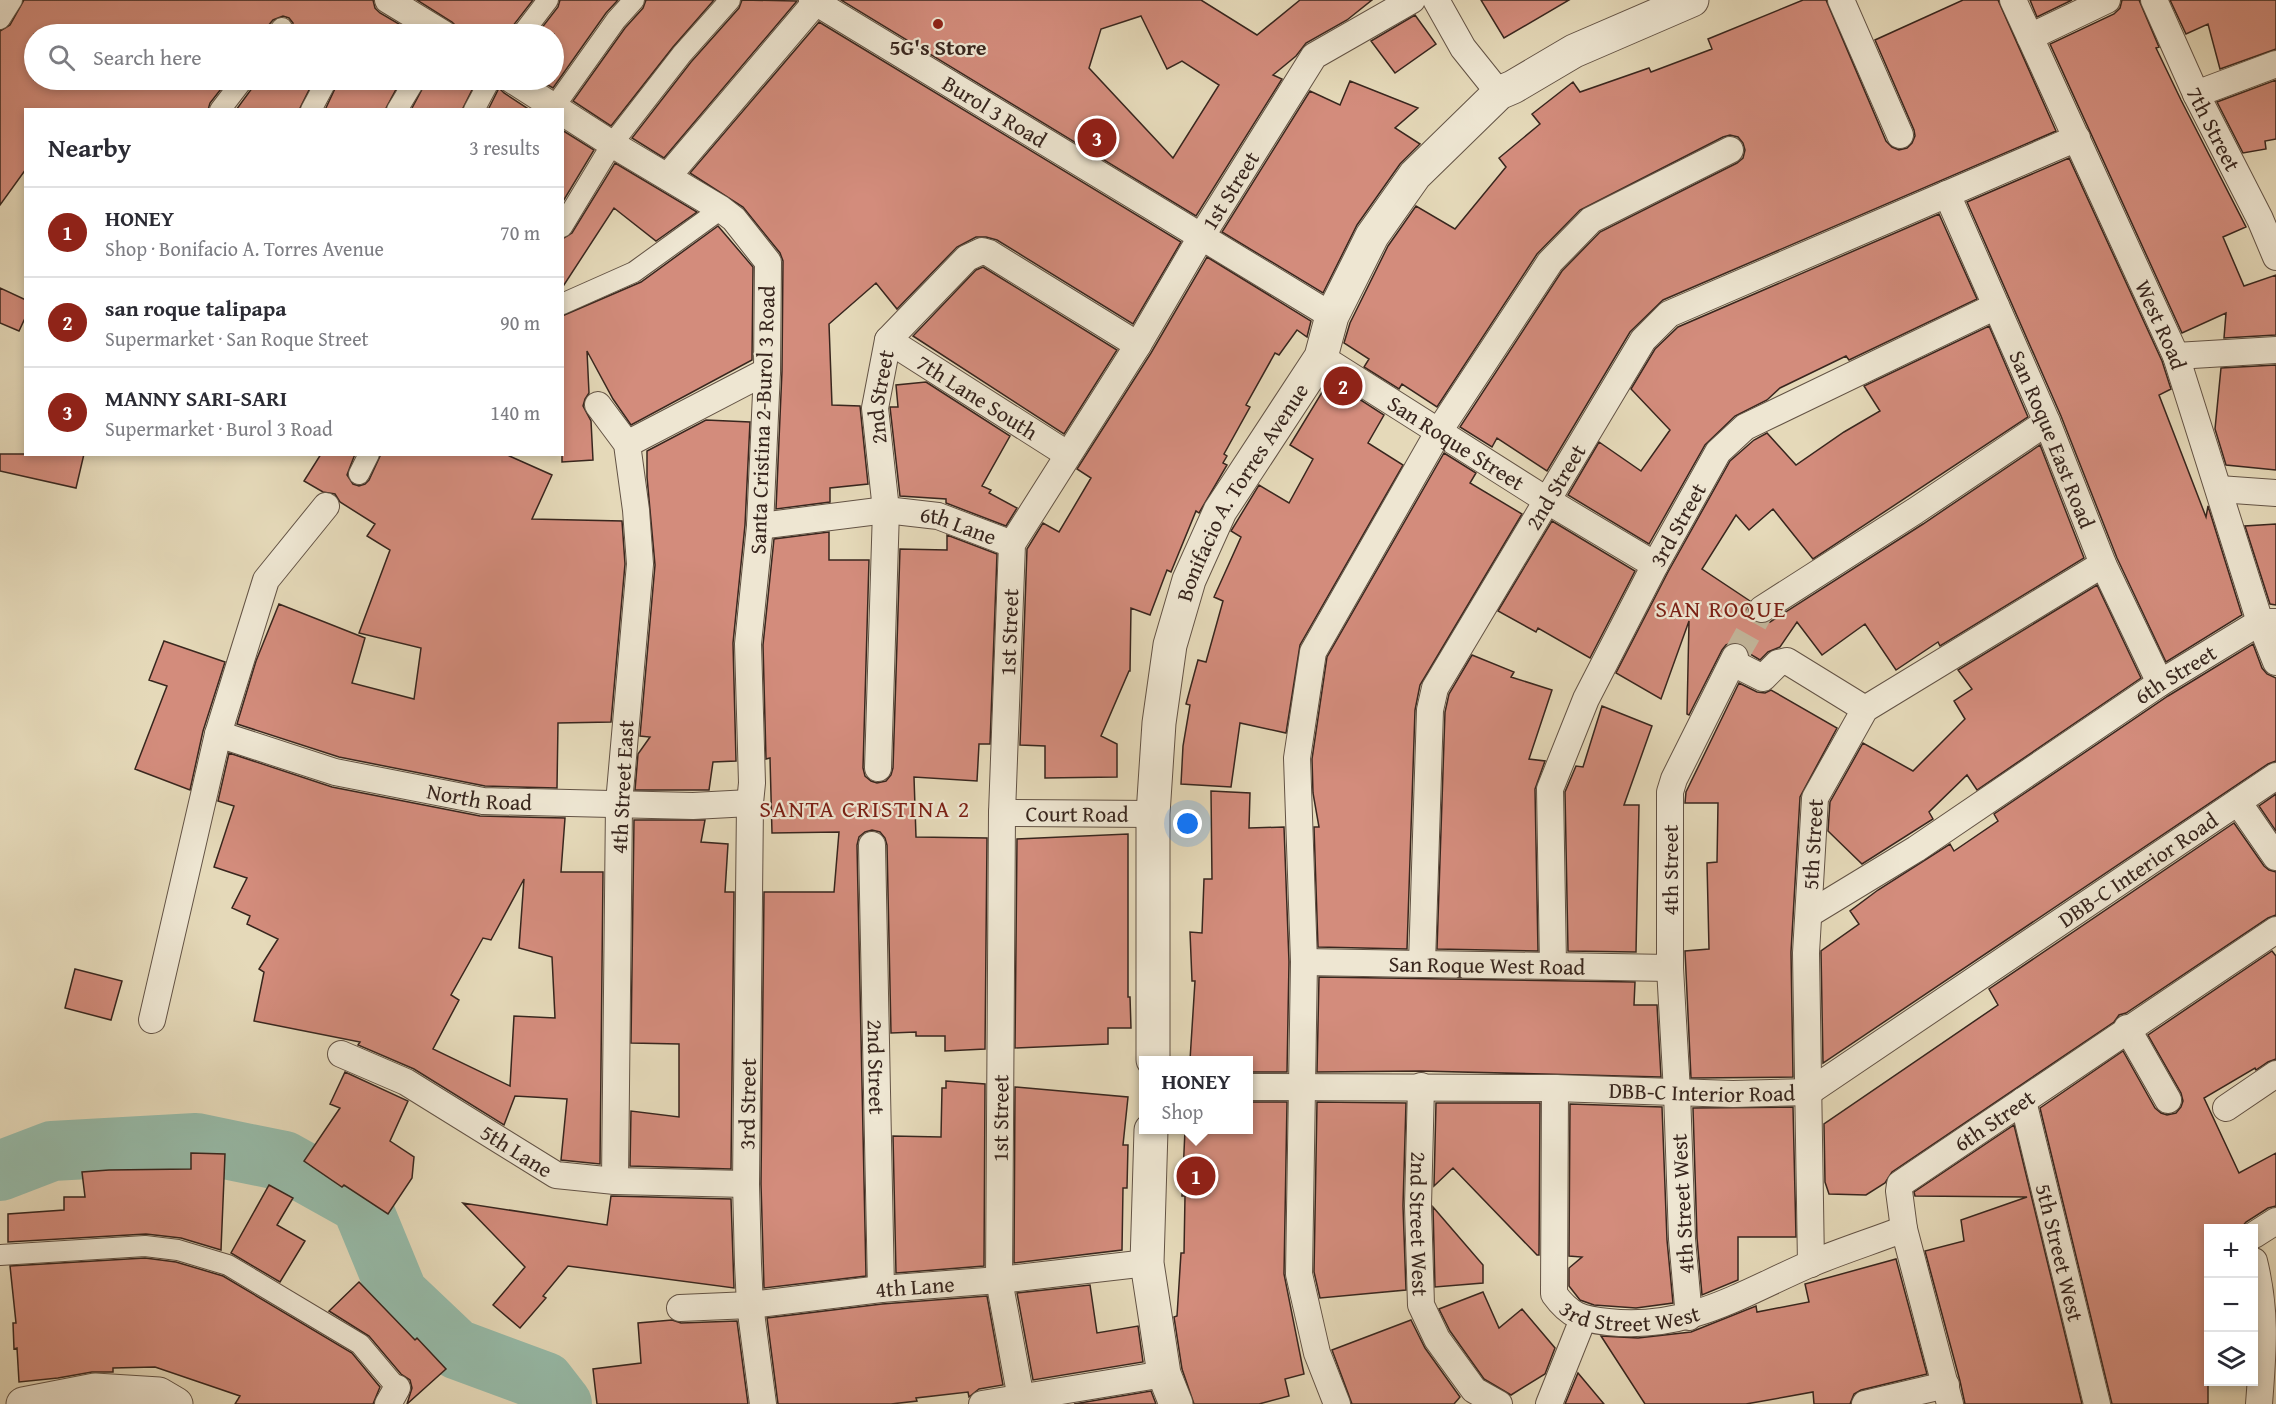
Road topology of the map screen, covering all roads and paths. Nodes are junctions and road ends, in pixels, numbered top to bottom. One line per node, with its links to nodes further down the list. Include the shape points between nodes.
1 (12, 0): 14 (street)
2 (548, 0): 16 (street)
3 (633, 0): 31 (street)
4 (730, 0): 35 (street)
5 (1412, 0): 42 (street, 1st Street, via 1314,56)
6 (1436, 0): 24 (street, via 1463,48)
7 (1692, 0): 24 (street, Bonifacio A. Torres Avenue, via 1574,51)
8 (1841, 0): 33 (street)
9 (2013, 0): 17 (street, West Road)
10 (2108, 0): 17 (street)
11 (2154, 0): 25 (street, 7th Street)
12 (814, 1): 37 (street); 42 (street, Burol 3 Road)
13 (403, 4): 15 (street)
14 (0, 19)
15 (430, 24)
16 (530, 24)
17 (2030, 37): 34 (street, West Road)
18 (2276, 64): 25 (street)
19 (235, 90): 26 (street)
20 (323, 90): 27 (street)
21 (409, 90): 28 (street)
22 (485, 90): 29 (street)
23 (528, 90): 30 (street, Santa Cristina 2-Burol 3 Road)
24 (1499, 93): 46 (street, Bonifacio A. Torres Avenue, via 1415,175 1372,236)
25 (2196, 94): 40 (street, 7th Street)
26 (222, 108)
27 (315, 108)
28 (398, 108)
29 (475, 108)
30 (555, 108)
31 (558, 108)
32 (564, 113): 35 (street, Santa Cristina 2-Burol 3 Road)
33 (1900, 135)
34 (2077, 138): 38 (street, 2nd Street); 50 (street, West Road)
35 (612, 144): 37 (street, Santa Cristina 2-Burol 3 Road); 41 (street)
36 (1730, 150): 55 (street, via 1591,220 1550,262)
37 (668, 176): 39 (street, Santa Cristina 2-Burol 3 Road)
38 (1947, 194): 45 (street, San Roque East Road); 62 (street, 2nd Street, via 1669,314 1643,340)
39 (721, 209): 44 (street, via 634,272); 52 (street, Santa Cristina 2-Burol 3 Road, via 734,219 768,262)
40 (2268, 218): 43 (street, 7th Street)
41 (564, 224)
42 (1201, 237): 46 (street, Burol 3 Road); 48 (street, 1st Street)
43 (2276, 257)
44 (564, 303)
45 (1996, 306): 54 (street, San Roque East Road); 68 (street, 3rd Street, via 1745,427 1718,452)
46 (1332, 316): 51 (street, Bonifacio A. Torres Avenue)
47 (888, 340): 48 (street, 2nd Street, via 967,258 982,251); 57 (street, 7th Lane South); 64 (street, 2nd Street, via 875,408)
48 (1138, 345): 57 (street, 1st Street)
49 (2276, 350): 50 (street)
50 (2176, 356): 60 (street, West Road)
51 (1321, 357): 55 (street, San Roque Street); 81 (street, Bonifacio A. Torres Avenue, via 1220,512 1189,580 1170,645 1159,723)
52 (767, 371): 56 (street); 65 (street, Santa Cristina 2-Burol 3 Road)
53 (598, 405): 56 (street, 4th Street East)
54 (2047, 422): 67 (street, San Roque East Road); 69 (street)
55 (1439, 431): 62 (street, San Roque Street); 86 (street, via 1313,652 1297,758)
56 (627, 444): 78 (street, 4th Street East, via 640,564)
57 (1067, 454): 66 (street, 1st Street)
58 (368, 456): 59 (street)
59 (359, 474)
60 (2219, 489): 61 (street); 70 (street, West Road)
61 (2276, 493)
62 (1548, 501): 68 (street, San Roque Street); 87 (street, 2nd Street, via 1434,688 1430,710)
63 (326, 506): 74 (street, via 266,580)
64 (886, 510): 65 (street, 6th Lane); 66 (street, 6th Lane, via 938,516); 75 (street, 2nd Street)
65 (760, 526): 79 (street, Santa Cristina 2-Burol 3 Road, via 748,644)
66 (1012, 543): 80 (street, 1st Street)
67 (2103, 564): 72 (street, San Roque East Road); 73 (street, 5th Street)
68 (1655, 566): 88 (street, 3rd Street, via 1587,699 1550,789)
69 (1762, 609)
70 (2268, 622): 71 (street, West Road); 72 (street, 6th Street)
71 (2276, 662)
72 (2160, 683): 84 (street, 6th Street, via 1916,849)
73 (1865, 709): 84 (street, 5th Street, via 1815,798); 89 (street, 4th Street, via 1788,661 1778,663 1763,678 1734,660 1670,792)
74 (218, 734): 78 (street, North Road, via 335,772 483,801); 90 (street)
75 (878, 768)
76 (2276, 776): 77 (street, DBB-C Interior Road)
77 (2238, 802): 83 (street); 100 (street, DBB-C Interior Road)
78 (619, 803): 79 (street, North Road); 105 (street, 4th Street East)
79 (750, 803): 106 (street, 3rd Street)
80 (1002, 813): 81 (street, Court Road); 114 (street, 1st Street)
81 (1153, 814): 93 (street, Bonifacio A. Torres Avenue)
82 (872, 845): 115 (street, 2nd Street)
83 (2276, 857)
84 (1809, 914): 100 (street, 5th Street)
85 (2276, 930): 91 (street, 6th Street)
86 (1304, 962): 87 (street, San Roque West Road); 95 (street)
87 (1422, 963): 88 (street, San Roque West Road)
88 (1552, 965): 89 (street, San Roque West Road)
89 (1670, 968): 99 (street, 4th Street)
90 (152, 1020)
91 (2127, 1028): 101 (street); 102 (street, 6th Street)
92 (341, 1054): 105 (street, 5th Lane, via 406,1082 555,1175)
93 (1153, 1056)
94 (2276, 1074): 103 (street)
95 (1301, 1086): 96 (street, DBB-C Interior Road); 97 (street, DBB-C Interior Road); 129 (street, via 1299,1274 1317,1353)
96 (1421, 1086): 98 (street, DBB-C Interior Road); 130 (street, 2nd Street West, via 1421,1305 1437,1339 1474,1390)
97 (1253, 1087)
98 (1555, 1088): 99 (street, DBB-C Interior Road); 119 (street, 3rd Street West, via 1554,1294 1564,1308)
99 (1677, 1092): 100 (street, DBB-C Interior Road); 118 (street, 4th Street West)
100 (1809, 1092): 112 (street)
101 (2168, 1100)
102 (2023, 1101): 108 (street, 6th Street, via 1903,1180 1899,1191); 133 (street, 5th Street West)
103 (2226, 1108)
104 (1151, 1134): 111 (street)
105 (615, 1181): 106 (street, 5th Lane)
106 (746, 1184): 116 (street, 3rd Street)
107 (2276, 1221): 109 (street)
108 (1904, 1229): 112 (street, 3rd Street West); 121 (street, 6th Street)
109 (2258, 1232)
110 (0, 1255): 122 (street, via 145,1246 178,1250 228,1266 360,1344)
111 (1148, 1263): 114 (street, 4th Lane); 120 (street)
112 (1811, 1264): 118 (street, 3rd Street West)
113 (2258, 1278): 134 (street, via 2265,1335)
114 (999, 1280): 115 (street, 4th Lane); 123 (street, 1st Street)
115 (881, 1289): 116 (street, 4th Lane)
116 (750, 1305): 117 (street, 4th Lane); 126 (street, 3rd Street)
117 (680, 1308)
118 (1689, 1317): 119 (street, 3rd Street West, via 1659,1323)
119 (1583, 1319): 131 (street)
120 (1164, 1374): 123 (street); 128 (street)
121 (1948, 1394): 132 (street)
122 (392, 1396)
123 (1021, 1402): 127 (street)
124 (22, 1404): 125 (street, via 95,1389 159,1394)
125 (176, 1404)
126 (763, 1404)
127 (982, 1404)
128 (1176, 1404)
129 (1337, 1404)
130 (1499, 1404)
131 (1549, 1404)
132 (1865, 1404)
133 (2097, 1404)
134 (2259, 1404)

